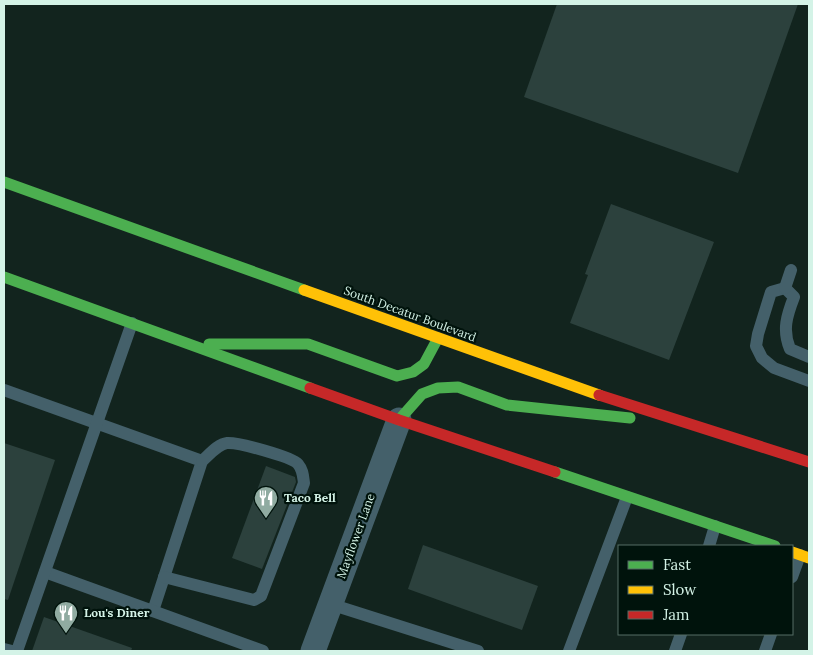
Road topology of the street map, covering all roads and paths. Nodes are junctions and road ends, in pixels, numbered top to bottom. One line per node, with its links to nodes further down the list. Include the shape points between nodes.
1 (4, 182): 6 (main road, South Decatur Boulevard)
2 (791, 270): 4 (lane)
3 (4, 277): 5 (main road)
4 (784, 288): 8 (lane, via 794,297 787,316 786,338 790,348); 9 (lane, via 772,292 756,346 762,358 774,368)
5 (132, 323): 7 (main road); 12 (lane)
6 (438, 338): 7 (main road, via 427,363 411,374 398,376 308,344); 13 (main road, South Decatur Boulevard)
7 (187, 344): 11 (main road)
8 (809, 357)
9 (809, 381)
10 (4, 390): 12 (lane)
11 (399, 420): 13 (main road, via 422,394 438,388 458,387 507,405); 16 (main road); 24 (street, Mayflower Lane)
12 (97, 423): 14 (lane); 21 (lane)
13 (689, 425): 15 (main road, South Decatur Boulevard)
14 (202, 461): 23 (lane); 23 (lane, via 220,445 246,446 297,463 303,471 304,483 261,596 257,599)
15 (809, 462)
16 (627, 497): 17 (main road); 34 (lane)
17 (715, 526): 18 (lane); 19 (main road)
18 (709, 545)
19 (772, 545)
20 (800, 555): 22 (lane)
21 (45, 572): 25 (lane); 30 (lane)
22 (793, 574)
23 (164, 577): 25 (lane)
24 (330, 604): 32 (street, Mayflower Lane); 33 (lane)
25 (153, 611): 31 (lane)
26 (681, 635): 35 (lane)
27 (771, 635): 36 (lane)
28 (4, 649): 29 (lane)
29 (12, 651)
30 (17, 651)
31 (263, 651)
32 (313, 651)
33 (478, 651)
34 (570, 651)
35 (675, 651)
36 (765, 651)

